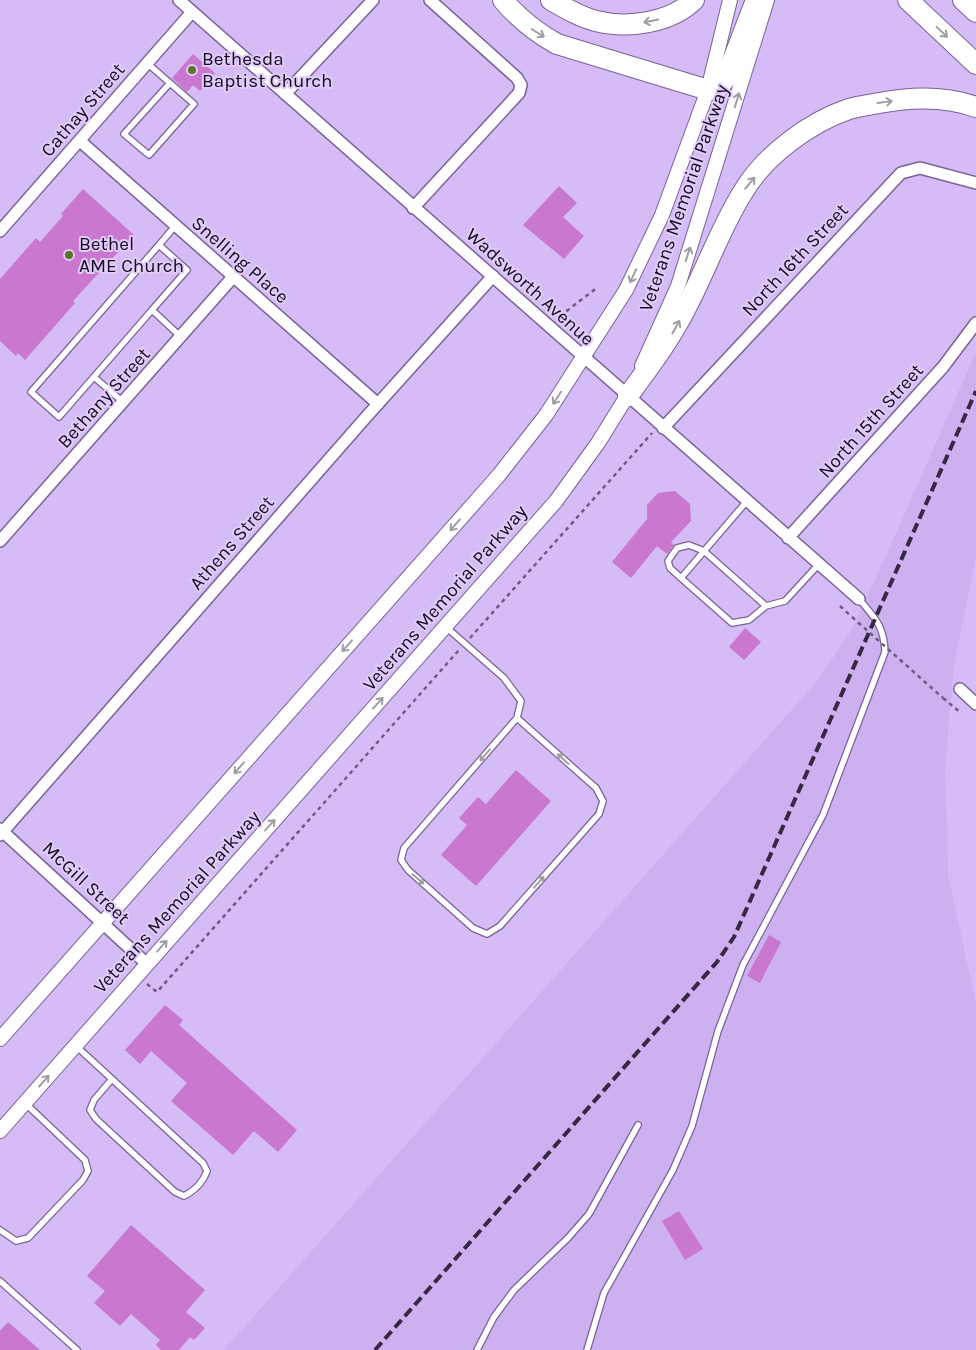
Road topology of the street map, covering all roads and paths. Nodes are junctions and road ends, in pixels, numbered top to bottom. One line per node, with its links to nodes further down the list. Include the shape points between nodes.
1 (178, 0): 12 (street, Wadsworth Avenue)
2 (372, 0): 18 (street)
3 (430, 0): 22 (street, via 521,85 519,93)
4 (503, 0): 17 (highway, one-way to 17, via 534,32 557,44)
5 (551, 0): 6 (highway, one-way to 5, via 666,17 621,24 596,21)
6 (694, 0)
7 (730, 0): 17 (street, Veterans Memorial Parkway)
8 (756, 0): 17 (highway, via 726,78 717,89)
9 (767, 0): 35 (street, Veterans Memorial Parkway, one-way to 9, via 678,286)
10 (908, 0): 15 (highway, one-way to 15)
11 (963, 0): 13 (highway)
12 (192, 12): 14 (street, Cathay Street); 18 (street, Wadsworth Avenue)
13 (976, 12)
14 (147, 63): 16 (lane); 20 (street, Cathay Street)
15 (976, 64)
16 (170, 83): 16 (lane, via 194,104 149,155 124,134)
17 (708, 90): 33 (street, Veterans Memorial Parkway, one-way to 33, via 658,223 626,290)
18 (285, 94): 22 (street, Wadsworth Avenue)
19 (976, 107): 35 (highway, one-way to 19, via 670,337 743,190 769,160 798,136 849,109 915,99)
20 (80, 141): 23 (street, Snelling Place); 24 (street, Cathay Street)
21 (976, 183): 38 (street, North 16th Street, via 920,168 901,174)
22 (413, 208): 26 (street, Wadsworth Avenue)
23 (175, 226): 25 (lane); 27 (street, Snelling Place)
24 (0, 231)
25 (159, 245): 29 (lane, via 187,270); 34 (lane, via 31,392 59,417)
26 (493, 276): 33 (street, Wadsworth Avenue); 37 (street, Athens Street)
27 (233, 277): 32 (street, Bethany Street); 37 (street, Snelling Place)
28 (598, 288): 30 (path)
29 (152, 310): 32 (lane); 34 (lane)
30 (560, 316)
31 (976, 323): 40 (street, North 15th Street, via 943,367)
32 (181, 337): 36 (street, Bethany Street)
33 (583, 358): 35 (street, Wadsworth Avenue); 55 (street, Veterans Memorial Parkway, one-way to 55, via 546,415 499,475)
34 (94, 377): 36 (lane)
35 (628, 396): 38 (street, Wadsworth Avenue); 48 (street, Veterans Memorial Parkway, via 556,501)
36 (123, 402): 41 (street, Bethany Street)
37 (378, 404): 54 (street, Athens Street)
38 (663, 428): 39 (street, Wadsworth Avenue); 49 (path, via 649,435)
39 (747, 501): 40 (street, Wadsworth Avenue); 42 (lane)
40 (788, 538): 43 (street, Wadsworth Avenue)
41 (0, 541)
42 (704, 550): 44 (lane); 44 (lane, via 689,545 677,548 670,556 670,568); 46 (lane)
43 (820, 564): 45 (street, Wadsworth Avenue); 46 (lane, via 786,601)
44 (681, 578): 46 (lane, via 732,623 748,620)
45 (858, 599): 68 (lane, via 875,617 884,633 885,652 823,815 743,965 718,1031 692,1126 677,1161 604,1293)
46 (766, 606)
47 (840, 606): 52 (path, bridge)
48 (446, 627): 49 (lane); 56 (street, Veterans Memorial Parkway, one-way to 48)
49 (465, 643): 53 (lane, via 504,678 521,702); 57 (path, via 157,992)
50 (960, 689): 51 (street)
51 (976, 704)
52 (961, 713)
53 (518, 718): 53 (lane, one-way to 53, via 404,848 401,860 473,928 487,934 500,926 599,814 603,801 596,788)
54 (1, 832): 55 (street, McGill Street)
55 (103, 922): 56 (street, McGill Street); 58 (street, Veterans Memorial Parkway)
56 (147, 964): 59 (street, Veterans Memorial Parkway)
57 (144, 981)
58 (0, 1039)
59 (76, 1045): 60 (lane); 61 (street, Veterans Memorial Parkway, one-way to 59)
60 (112, 1079): 60 (lane, via 203,1163 207,1171 204,1179 191,1193 184,1196 175,1192 96,1119 90,1110 94,1100)
61 (25, 1103): 63 (street, Veterans Memorial Parkway); 64 (lane, via 85,1160 88,1171 28,1238 16,1241)
62 (638, 1125): 67 (lane, via 589,1214 514,1290 494,1317)
63 (0, 1131)
64 (0, 1230)
65 (0, 1281): 66 (lane)
66 (77, 1350)
67 (477, 1350)
68 (587, 1350)

